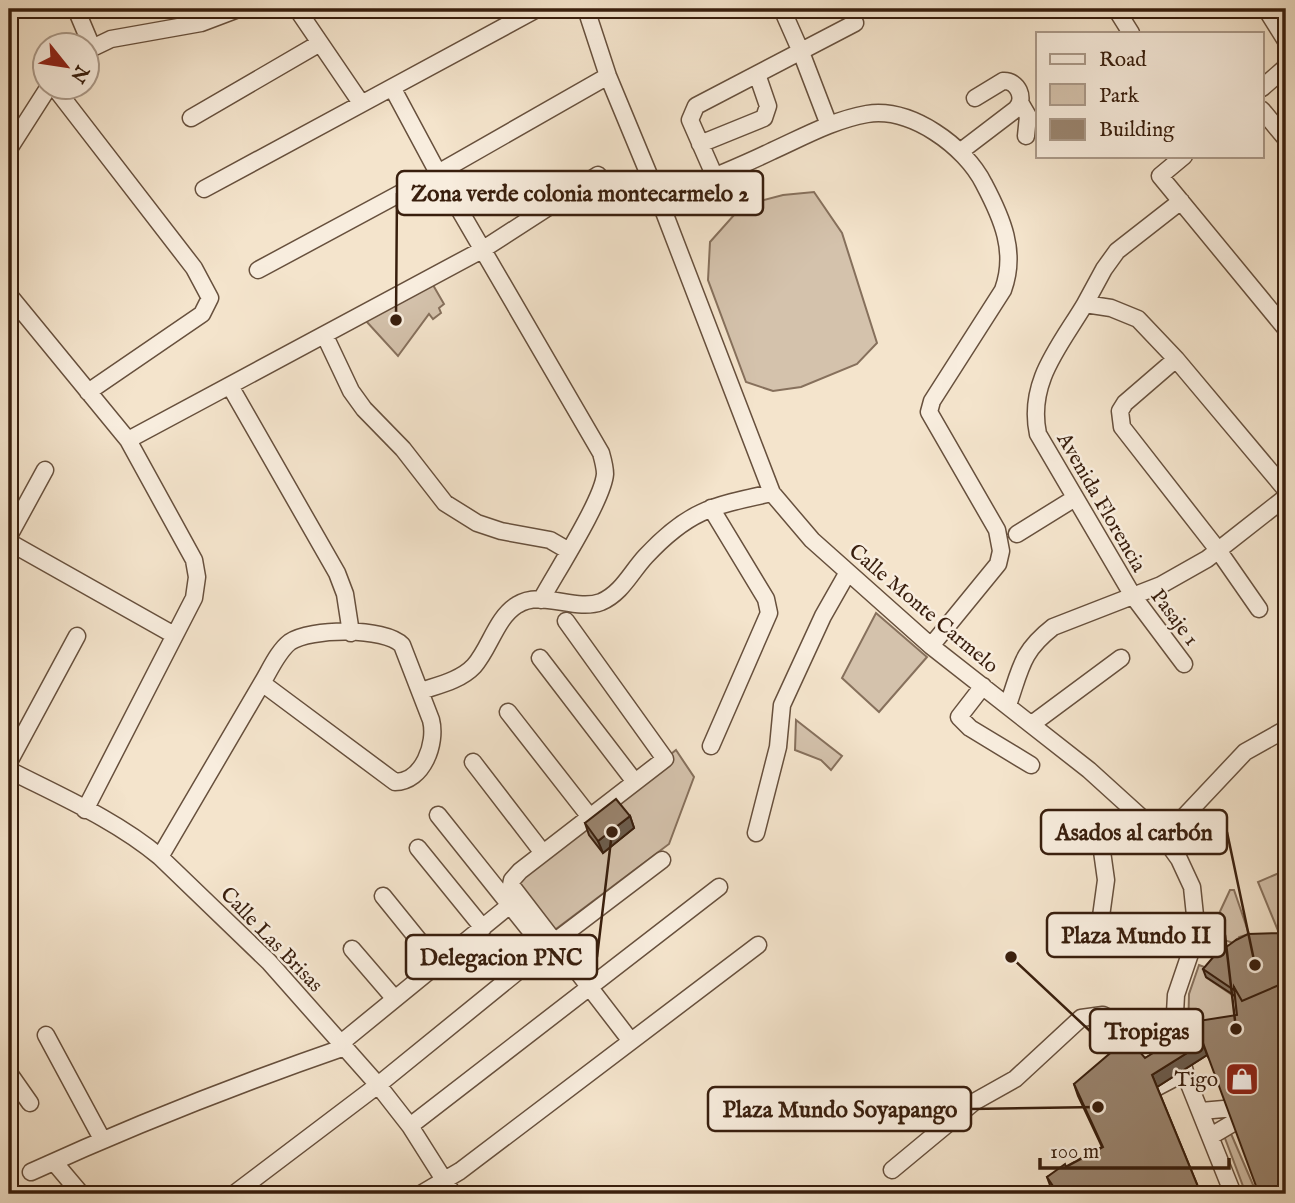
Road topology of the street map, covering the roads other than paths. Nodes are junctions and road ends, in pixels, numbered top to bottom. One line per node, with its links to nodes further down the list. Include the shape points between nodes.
1 (76, 9): 10 (street)
2 (238, 9): 14 (street, via 201,23)
3 (297, 9): 13 (street)
4 (537, 9): 20 (street)
5 (586, 9): 18 (street, Calle Monte Carmelo)
6 (782, 9): 15 (street)
7 (1116, 9): 11 (street)
8 (1266, 9): 12 (street)
9 (855, 23): 15 (street)
10 (84, 32)
11 (1131, 32)
12 (1286, 41)
13 (320, 43): 24 (street); 27 (street)
14 (102, 44)
15 (801, 52): 17 (street); 28 (street)
16 (1286, 67): 19 (street)
17 (757, 74): 31 (street, via 696,106 690,120); 31 (street, via 768,106 764,118)
18 (608, 76): 35 (street); 39 (street, Calle Monte Carmelo)
19 (1264, 86)
20 (393, 89): 24 (street); 35 (street)
21 (975, 98): 25 (street, via 1009,80 1022,98)
22 (39, 102): 32 (street)
23 (66, 102): 49 (street, via 194,268 210,298 202,314)
24 (361, 103): 38 (street)
25 (1021, 104): 29 (street, via 1028,116); 33 (street)
26 (1264, 112): 30 (street)
27 (191, 118)
28 (829, 125): 33 (street, via 885,114 924,127); 37 (street)
29 (1026, 136)
30 (1286, 139)
31 (700, 144): 37 (street)
32 (9, 149)
33 (961, 150): 70 (street, via 981,176 999,216 1010,258 1009,274 929,412 997,530 1000,551 993,571)
34 (1182, 158): 40 (street, via 1160,176)
35 (438, 173): 41 (street); 42 (street)
36 (598, 175): 41 (street)
37 (715, 177): 39 (street)
38 (204, 189)
39 (659, 200): 53 (street, Calle Monte Carmelo)
40 (1181, 201): 44 (street, Avenida Florencia, via 1117,251); 45 (street)
41 (482, 250): 46 (street); 61 (street, via 604,462 603,485)
42 (258, 270)
43 (9, 295): 49 (street)
44 (1085, 304): 47 (street, via 1138,319); 55 (street, Avenida Florencia, via 1044,373 1034,405 1038,434)
45 (1286, 329)
46 (325, 336): 48 (street); 61 (street, via 351,391 445,503 477,523 550,540)
47 (1176, 359): 52 (street); 60 (street, via 1125,403 1120,420)
48 (230, 386): 50 (street); 67 (street, via 337,573)
49 (88, 392): 50 (street)
50 (128, 440): 68 (street, via 197,568 194,598)
51 (45, 470): 58 (street)
52 (1286, 490)
53 (772, 493): 56 (street); 62 (street, Calle Monte Carmelo, via 812,540)
54 (1286, 497): 60 (street)
55 (1075, 498): 57 (street); 63 (street, Avenida Florencia)
56 (711, 508): 64 (street, via 678,524 613,596 588,604); 81 (street, via 766,599 769,613)
57 (1017, 534)
58 (9, 536)
59 (9, 542): 68 (street)
60 (1218, 550): 63 (street, via 1161,585); 65 (street)
61 (569, 551): 64 (street)
62 (848, 572): 70 (street, Calle Monte Carmelo); 91 (street, via 782,705 778,747)
63 (1133, 596): 73 (street, Pasaje 1); 77 (street, via 1053,627 1038,639 1026,653)
64 (541, 600): 76 (street, via 512,609 468,671)
65 (1259, 610)
66 (566, 621): 86 (street, via 666,759)
67 (351, 633): 74 (street, via 294,640); 76 (street, via 381,634 397,640)
68 (174, 635): 87 (street)
69 (77, 636): 82 (street)
70 (931, 646): 75 (street, Calle Monte Carmelo)
71 (540, 658): 86 (street)
72 (1121, 658): 79 (street)
73 (1184, 664)
74 (262, 683): 76 (street, via 395,782 416,772 433,742); 95 (street)
75 (984, 686): 77 (street, Calle Monte Carmelo); 84 (street, via 959,717)
76 (421, 691)
77 (1008, 705): 79 (street, Calle Monte Carmelo)
78 (508, 712): 90 (street)
79 (1032, 724): 88 (street, Calle Monte Carmelo)
80 (1286, 729): 92 (street, via 1245,752)
81 (711, 746)
82 (9, 762)
83 (473, 762): 94 (street)
84 (1031, 765)
85 (9, 771): 87 (street, Calle Las Brisas)
86 (635, 782): 90 (street)
87 (85, 810): 95 (street, Calle Las Brisas, via 135,837)
88 (1133, 812): 92 (street, Calle Monte Carmelo); 101 (street, via 1101,844 1106,880)
89 (438, 815): 99 (street)
90 (590, 817): 94 (street)
91 (756, 833)
92 (1164, 838): 111 (street, Calle Monte Carmelo, via 1179,859 1196,906 1193,945 1176,995 1174,1031)
93 (418, 848): 100 (street)
94 (543, 853): 103 (street, via 515,875 511,885)
95 (160, 857): 110 (street, Calle Las Brisas, via 269,962)
96 (662, 860): 103 (street)
97 (719, 887): 106 (street)
98 (383, 896): 105 (street)
99 (510, 905): 100 (street); 103 (street)
100 (483, 928): 105 (street)
101 (1099, 931)
102 (758, 945): 109 (street)
103 (549, 946): 106 (street); 113 (street)
104 (352, 948): 107 (street)
105 (438, 964): 107 (street)
106 (588, 987): 109 (street); 117 (street)
107 (394, 999): 110 (street)
108 (46, 1035): 119 (street)
109 (630, 1040): 123 (street)
110 (343, 1045): 113 (street, Calle Las Brisas); 119 (street)
111 (1179, 1064): 114 (street); 116 (street, Calle Monte Carmelo); 121 (street, via 1103,1015 1081,1018 1015,1079 974,1102)
112 (9, 1073): 115 (street)
113 (378, 1085): 117 (street, Calle Las Brisas); 125 (street)
114 (1146, 1093)
115 (30, 1103)
116 (1201, 1111): 118 (street, Calle Monte Carmelo); 118 (street, via 1244,1110 1238,1121)
117 (410, 1126): 123 (street, Calle Las Brisas)
118 (1211, 1136): 127 (street, Calle Monte Carmelo)
119 (102, 1139): 120 (street)
120 (54, 1162): 122 (street); 124 (street)
121 (892, 1170)
122 (31, 1172)
123 (449, 1187): 126 (street)
124 (82, 1194)
125 (234, 1194)
126 (421, 1194)
127 (1233, 1194)

